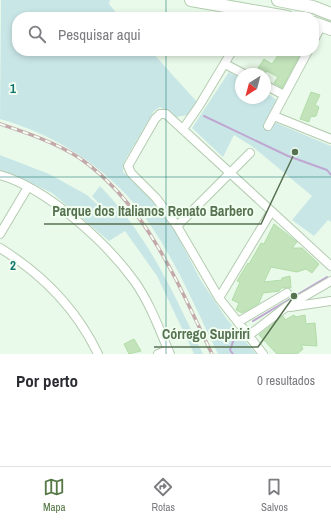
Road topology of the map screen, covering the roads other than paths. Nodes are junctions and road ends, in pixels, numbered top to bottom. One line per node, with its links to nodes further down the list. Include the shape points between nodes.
1 (195, 0): 4 (main road)
2 (278, 0): 3 (main road)
3 (315, 3): 5 (main road)
4 (246, 12)
5 (331, 14)
6 (229, 56): 8 (street)
7 (305, 56): 11 (street)
8 (225, 64): 9 (street); 14 (street)
9 (235, 69)
10 (271, 88): 11 (street)
11 (284, 95): 12 (street)
12 (274, 116): 13 (street); 15 (street)
13 (268, 126)
14 (183, 129): 18 (street); 21 (street, via 166,114 160,114 128,166 131,173 156,198)
15 (331, 139)
16 (250, 153): 18 (street)
17 (0, 175): 19 (street)
18 (230, 175): 20 (street); 21 (street)
19 (28, 187): 22 (street); 32 (street, via 85,228 112,254 135,283 155,317)
20 (271, 212): 24 (street); 27 (street)
21 (177, 226): 27 (street)
22 (0, 234)
23 (0, 248): 33 (street, via 31,270 63,299 89,334)
24 (331, 266)
25 (331, 281): 29 (street)
26 (287, 293): 30 (street)
27 (219, 298): 30 (street)
28 (331, 301): 29 (street)
29 (286, 307): 31 (street)
30 (238, 322): 31 (street)
31 (248, 336): 35 (street)
32 (169, 352): 34 (street)
33 (98, 354)
34 (158, 354)
35 (262, 354)

